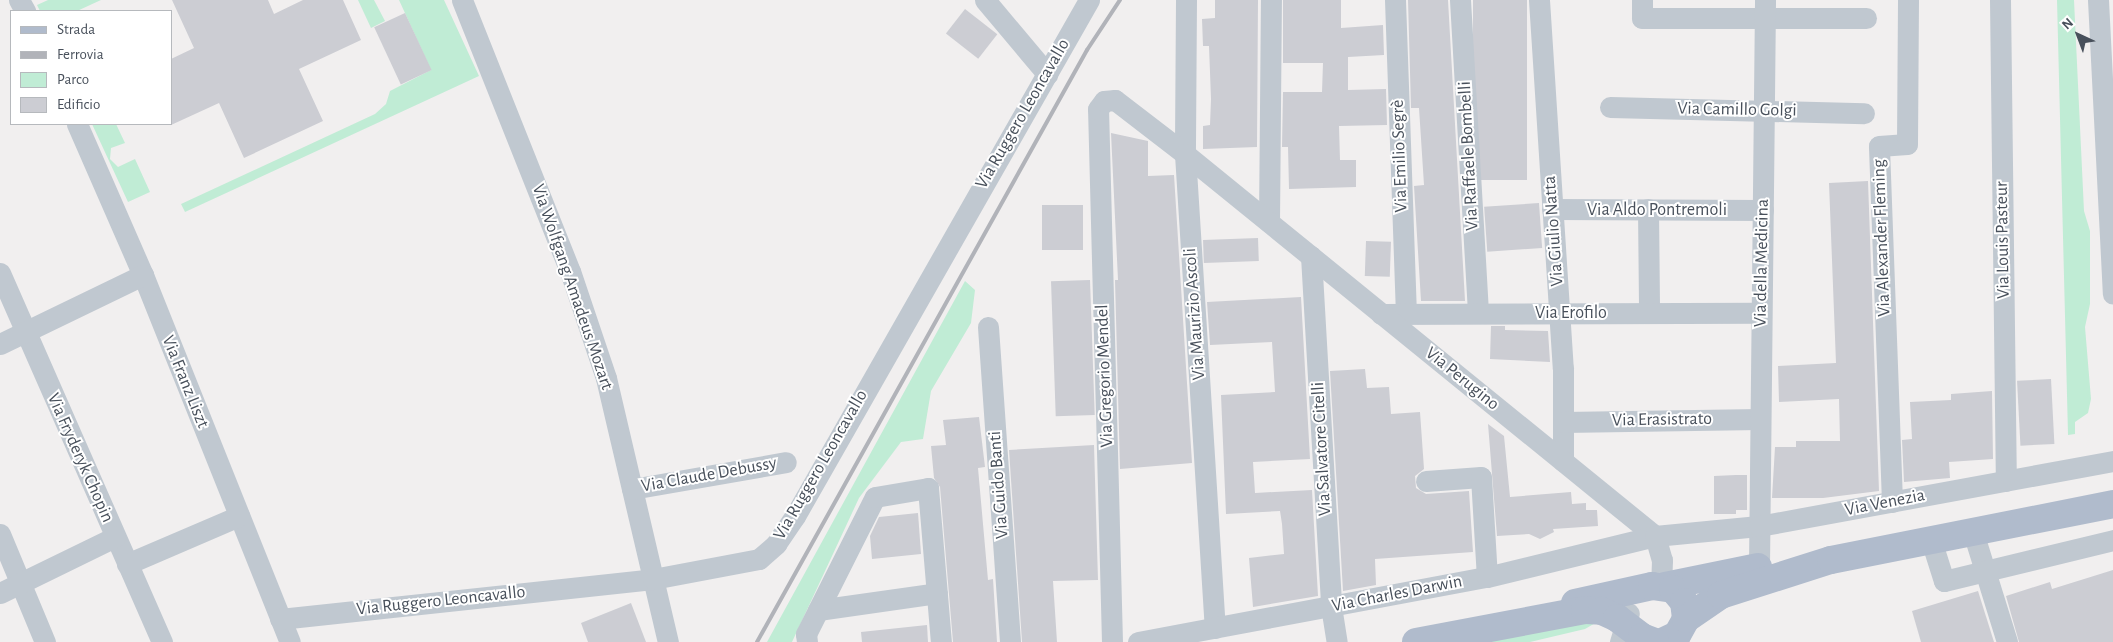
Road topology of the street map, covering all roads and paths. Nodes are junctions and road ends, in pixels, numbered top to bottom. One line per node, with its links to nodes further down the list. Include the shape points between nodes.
1 (462, 0): 50 (street, Via Wolfgang Amadeus Mozart, via 570,270 606,378)
2 (986, 0): 15 (street)
3 (1089, 0): 15 (street, Via Ruggero Leoncavallo)
4 (1186, 0): 23 (street, Via Maurizio Ascoli)
5 (1271, 0): 28 (street)
6 (1395, 0): 35 (street, Via Emilio Segrè)
7 (1460, 0): 34 (street, Via Raffaele Bombelli)
8 (1539, 0): 25 (street, Via Giulio Natta)
9 (1908, 0): 51 (street, Via Alexander Fleming, via 1907,144 1879,146)
10 (2000, 0): 49 (street, Via Louis Pasteur)
11 (2098, 0): 16 (street)
12 (1642, 9): 13 (street)
13 (1765, 9): 14 (street); 19 (street, Via della Medicina)
14 (1866, 18)
15 (1047, 74): 66 (street, Via Ruggero Leoncavallo, via 776,544 759,559)
16 (2108, 96): 22 (street)
17 (1610, 107): 19 (street, Via Camillo Golgi)
18 (1098, 110): 23 (street, Via Perugino, via 1104,100 1115,100); 84 (street, Via Gregorio Mendel)
19 (1764, 110): 20 (street, Via Camillo Golgi); 27 (street, Via della Medicina)
20 (1864, 113)
21 (77, 125): 32 (street, Via Franz Liszt)
22 (2109, 134): 24 (street)
23 (1185, 154): 28 (street, Via Perugino); 75 (street, Via Maurizio Ascoli)
24 (2110, 180): 29 (street)
25 (1552, 209): 26 (street, Via Aldo Pontremoli); 39 (street, Via Giulio Natta)
26 (1648, 210): 27 (street, Via Aldo Pontremoli); 36 (street)
27 (1763, 210): 37 (street, Via della Medicina)
28 (1268, 222): 30 (street, Via Perugino)
29 (2112, 237): 33 (street)
30 (1311, 256): 38 (street, Via Perugino); 71 (street, Via Salvatore Citelli)
31 (0, 274): 41 (street, Via Fryderyk Chopin)
32 (143, 275): 41 (street); 53 (street, Via Franz Liszt)
33 (2113, 294)
34 (1478, 312): 35 (street, Via Erofilo); 39 (street, Via Erofilo)
35 (1406, 313): 38 (street, Via Erofilo)
36 (1649, 313): 37 (street, Via Erofilo); 39 (street, Via Erofilo)
37 (1761, 313): 43 (street, Via della Medicina)
38 (1381, 314): 45 (street, Via Perugino)
39 (1559, 314): 44 (street, Via Giulio Natta)
40 (988, 327): 83 (street, Via Guido Banti)
41 (25, 332): 42 (street); 58 (street, Via Fryderyk Chopin)
42 (0, 344)
43 (1760, 419): 44 (street, Via Erasistrato); 54 (street, Via della Medicina)
44 (1563, 422): 45 (street, Via Giulio Natta)
45 (1563, 461): 57 (street, Via Perugino)
46 (2113, 461): 49 (street, Via Venezia)
47 (786, 462): 50 (street, Via Claude Debussy)
48 (1426, 481): 65 (street, via 1481,477)
49 (2006, 481): 51 (street, Via Venezia)
50 (632, 489): 66 (street, Via Wolfgang Amadeus Mozart)
51 (1892, 502): 54 (street, Via Venezia)
52 (2113, 504): 55 (main road)
53 (239, 516): 62 (street); 73 (street, Via Franz Liszt)
54 (1759, 526): 57 (street, Via Venezia); 63 (street, Via della Medicina)
55 (1973, 532): 59 (main road); 64 (street)
56 (0, 534): 67 (street)
57 (1655, 536): 65 (street, Via Charles Darwin); 68 (street, via 1662,560)
58 (115, 537): 62 (street, Via Fryderyk Chopin); 67 (street)
59 (1931, 540): 61 (main road); 64 (street, via 1944,581)
60 (2113, 540): 64 (street)
61 (1831, 560): 63 (main road, via 1793,560); 76 (main road, via 1721,595)
62 (127, 564): 78 (street, Via Fryderyk Chopin)
63 (1760, 566): 68 (main road)
64 (1985, 571): 88 (street)
65 (1487, 577): 71 (street, Via Charles Darwin)
66 (654, 579): 73 (street, Via Ruggero Leoncavallo); 80 (street, Via Wolfgang Amadeus Mozart)
67 (20, 583): 69 (street); 77 (street)
68 (1659, 586): 74 (main road, via 1615,592); 76 (main road, via 1636,596); 76 (main road, via 1673,590 1684,602)
69 (0, 592)
70 (937, 593): 72 (street); 72 (street, via 928,488 875,497); 82 (street)
71 (1331, 606): 75 (street, Via Charles Darwin); 86 (street, Via Salvatore Citelli)
72 (818, 610): 81 (street, via 806,634)
73 (280, 619): 79 (street, Via Franz Liszt)
74 (1501, 624): 76 (main road, via 1585,610 1602,611); 87 (main road)
75 (1215, 628): 85 (street, Via Charles Darwin)
76 (1651, 634)
77 (45, 642)
78 (162, 642)
79 (290, 642)
80 (668, 642)
81 (807, 642)
82 (941, 642)
83 (1010, 642)
84 (1112, 642)
85 (1138, 642)
86 (1337, 642)
87 (1416, 642)
88 (2007, 642)

